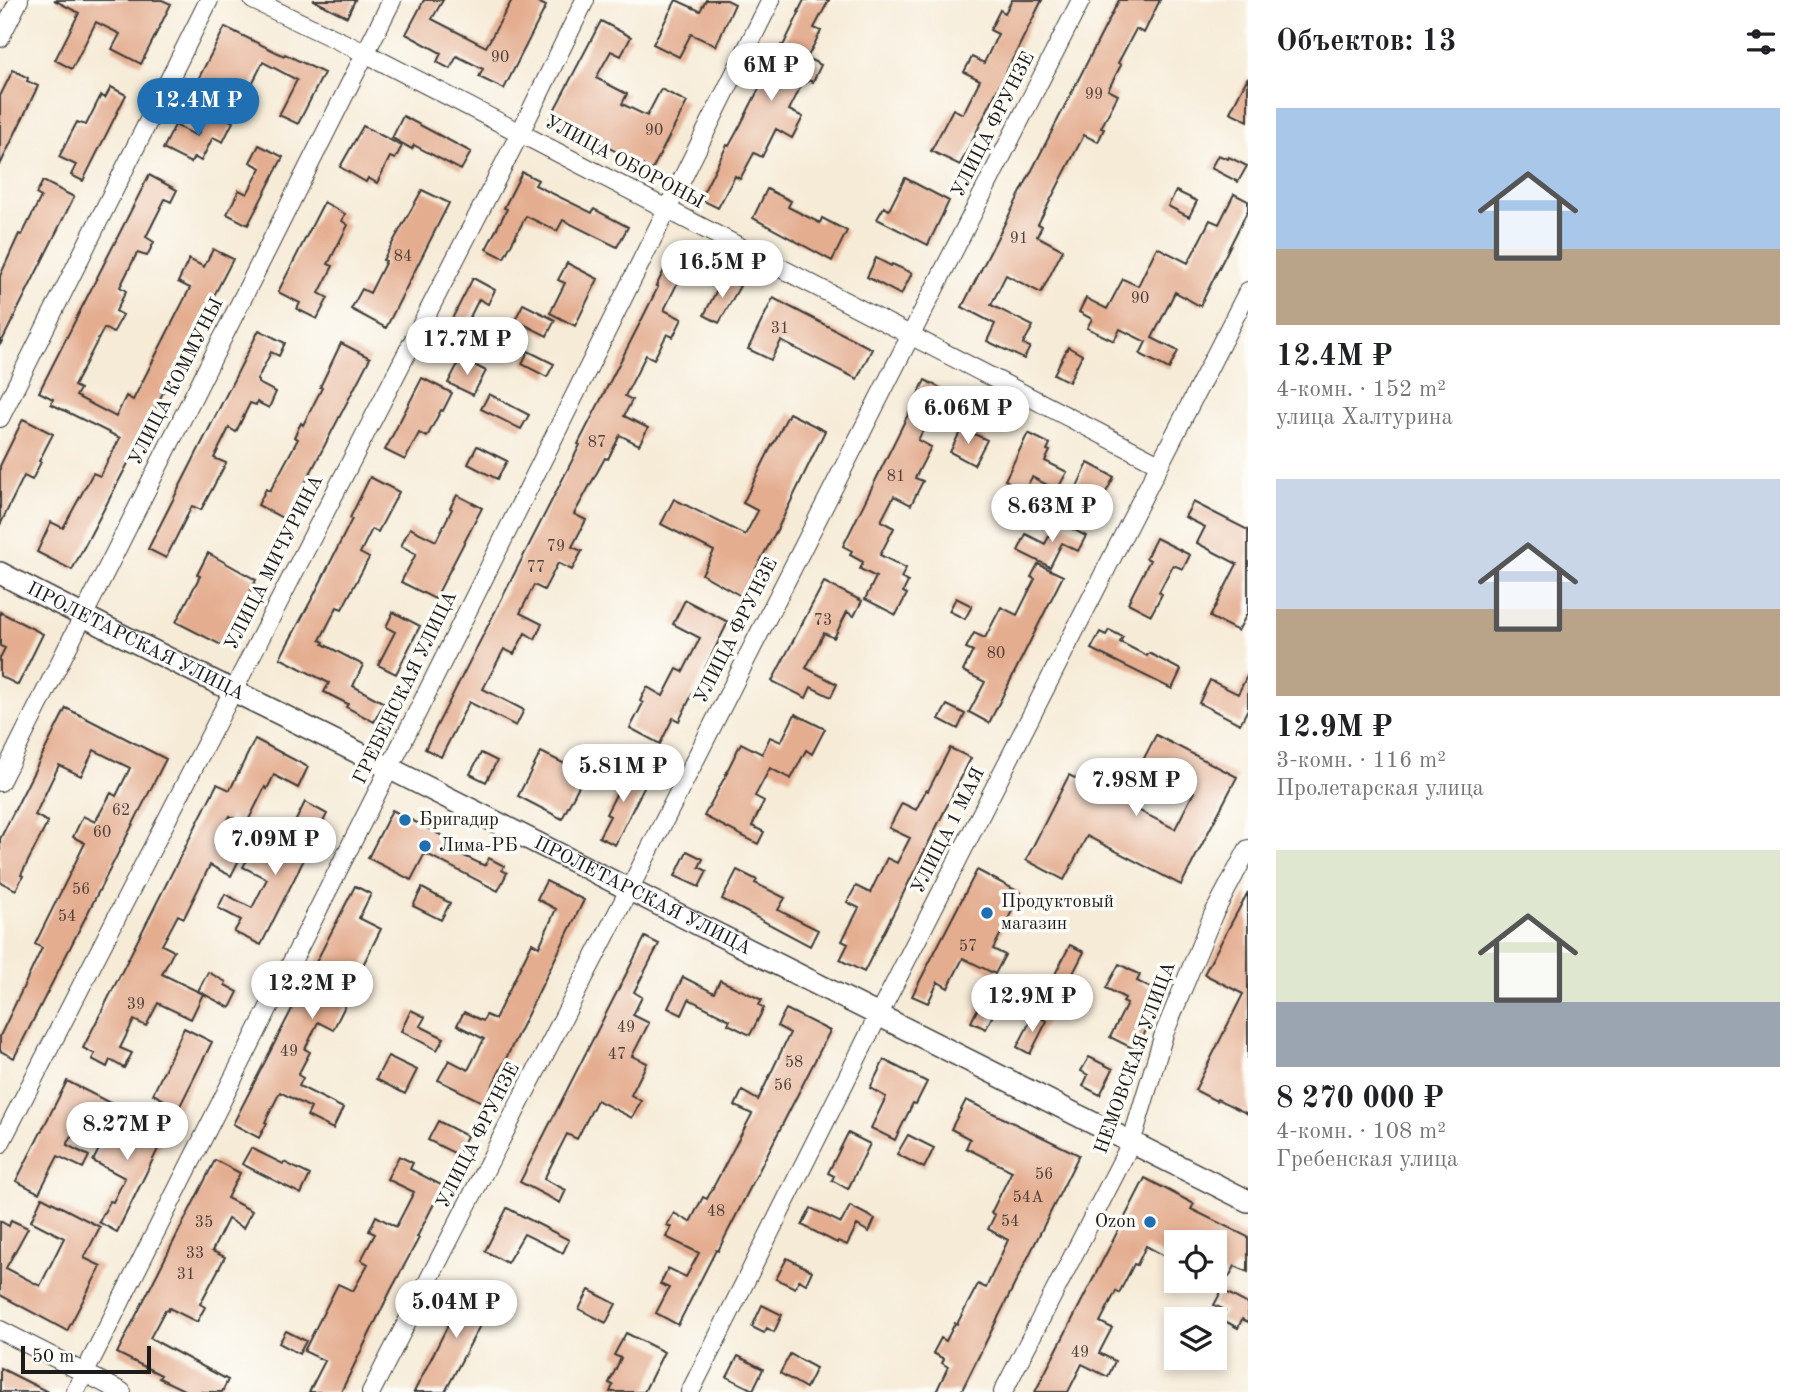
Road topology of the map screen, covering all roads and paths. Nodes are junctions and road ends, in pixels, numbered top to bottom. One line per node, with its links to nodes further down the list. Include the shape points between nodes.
1 (19, 0): 8 (street)
2 (209, 0): 14 (street)
3 (253, 0): 9 (street, УЛИЦА ОБОРОНЫ)
4 (391, 0): 9 (street, УЛИЦА КОММУНЫ)
5 (585, 0): 10 (street, УЛИЦА МИЧУРИНА)
6 (771, 0): 11 (street, ГРЕБЕНСКАЯ УЛИЦА)
7 (1081, 0): 13 (street, УЛИЦА ФРУНЗЕ)
8 (0, 38)
9 (365, 53): 10 (street, УЛИЦА ОБОРОНЫ); 17 (street, УЛИЦА КОММУНЫ)
10 (520, 133): 11 (street, УЛИЦА ОБОРОНЫ); 18 (street, УЛИЦА МИЧУРИНА)
11 (666, 209): 13 (street, УЛИЦА ОБОРОНЫ); 19 (street, ГРЕБЕНСКАЯ УЛИЦА)
12 (1248, 291): 15 (street, УЛИЦА 1 МАЯ)
13 (910, 337): 15 (street, УЛИЦА ОБОРОНЫ); 22 (street, УЛИЦА ФРУНЗЕ)
14 (0, 418)
15 (1159, 464): 23 (street, УЛИЦА 1 МАЯ)
16 (0, 573): 17 (main road, ПРОЛЕТАРСКАЯ УЛИЦА)
17 (83, 616): 18 (main road, ПРОЛЕТАРСКАЯ УЛИЦА); 20 (street, УЛИЦА КОММУНЫ)
18 (233, 690): 19 (main road, ПРОЛЕТАРСКАЯ УЛИЦА); 25 (street, УЛИЦА МИЧУРИНА)
19 (389, 769): 22 (main road, ПРОЛЕТАРСКАЯ УЛИЦА); 28 (street, ГРЕБЕНСКАЯ УЛИЦА)
20 (0, 782)
21 (1248, 849): 24 (street, НЕМОВСКАЯ УЛИЦА, via 1213,915 1164,1034)
22 (629, 890): 23 (main road, ПРОЛЕТАРСКАЯ УЛИЦА); 31 (street, УЛИЦА ФРУНЗЕ)
23 (878, 1016): 24 (main road, ПРОЛЕТАРСКАЯ УЛИЦА); 32 (street, УЛИЦА 1 МАЯ)
24 (1131, 1143): 26 (main road, ПРОЛЕТАРСКАЯ УЛИЦА); 33 (street, НЕМОВСКАЯ УЛИЦА)
25 (0, 1144)
26 (1248, 1201)
27 (0, 1330): 28 (street)
28 (85, 1373): 29 (street, ГРЕБЕНСКАЯ УЛИЦА); 30 (street)
29 (75, 1392)
30 (122, 1392)
31 (371, 1392)
32 (690, 1392)
33 (1003, 1392)

